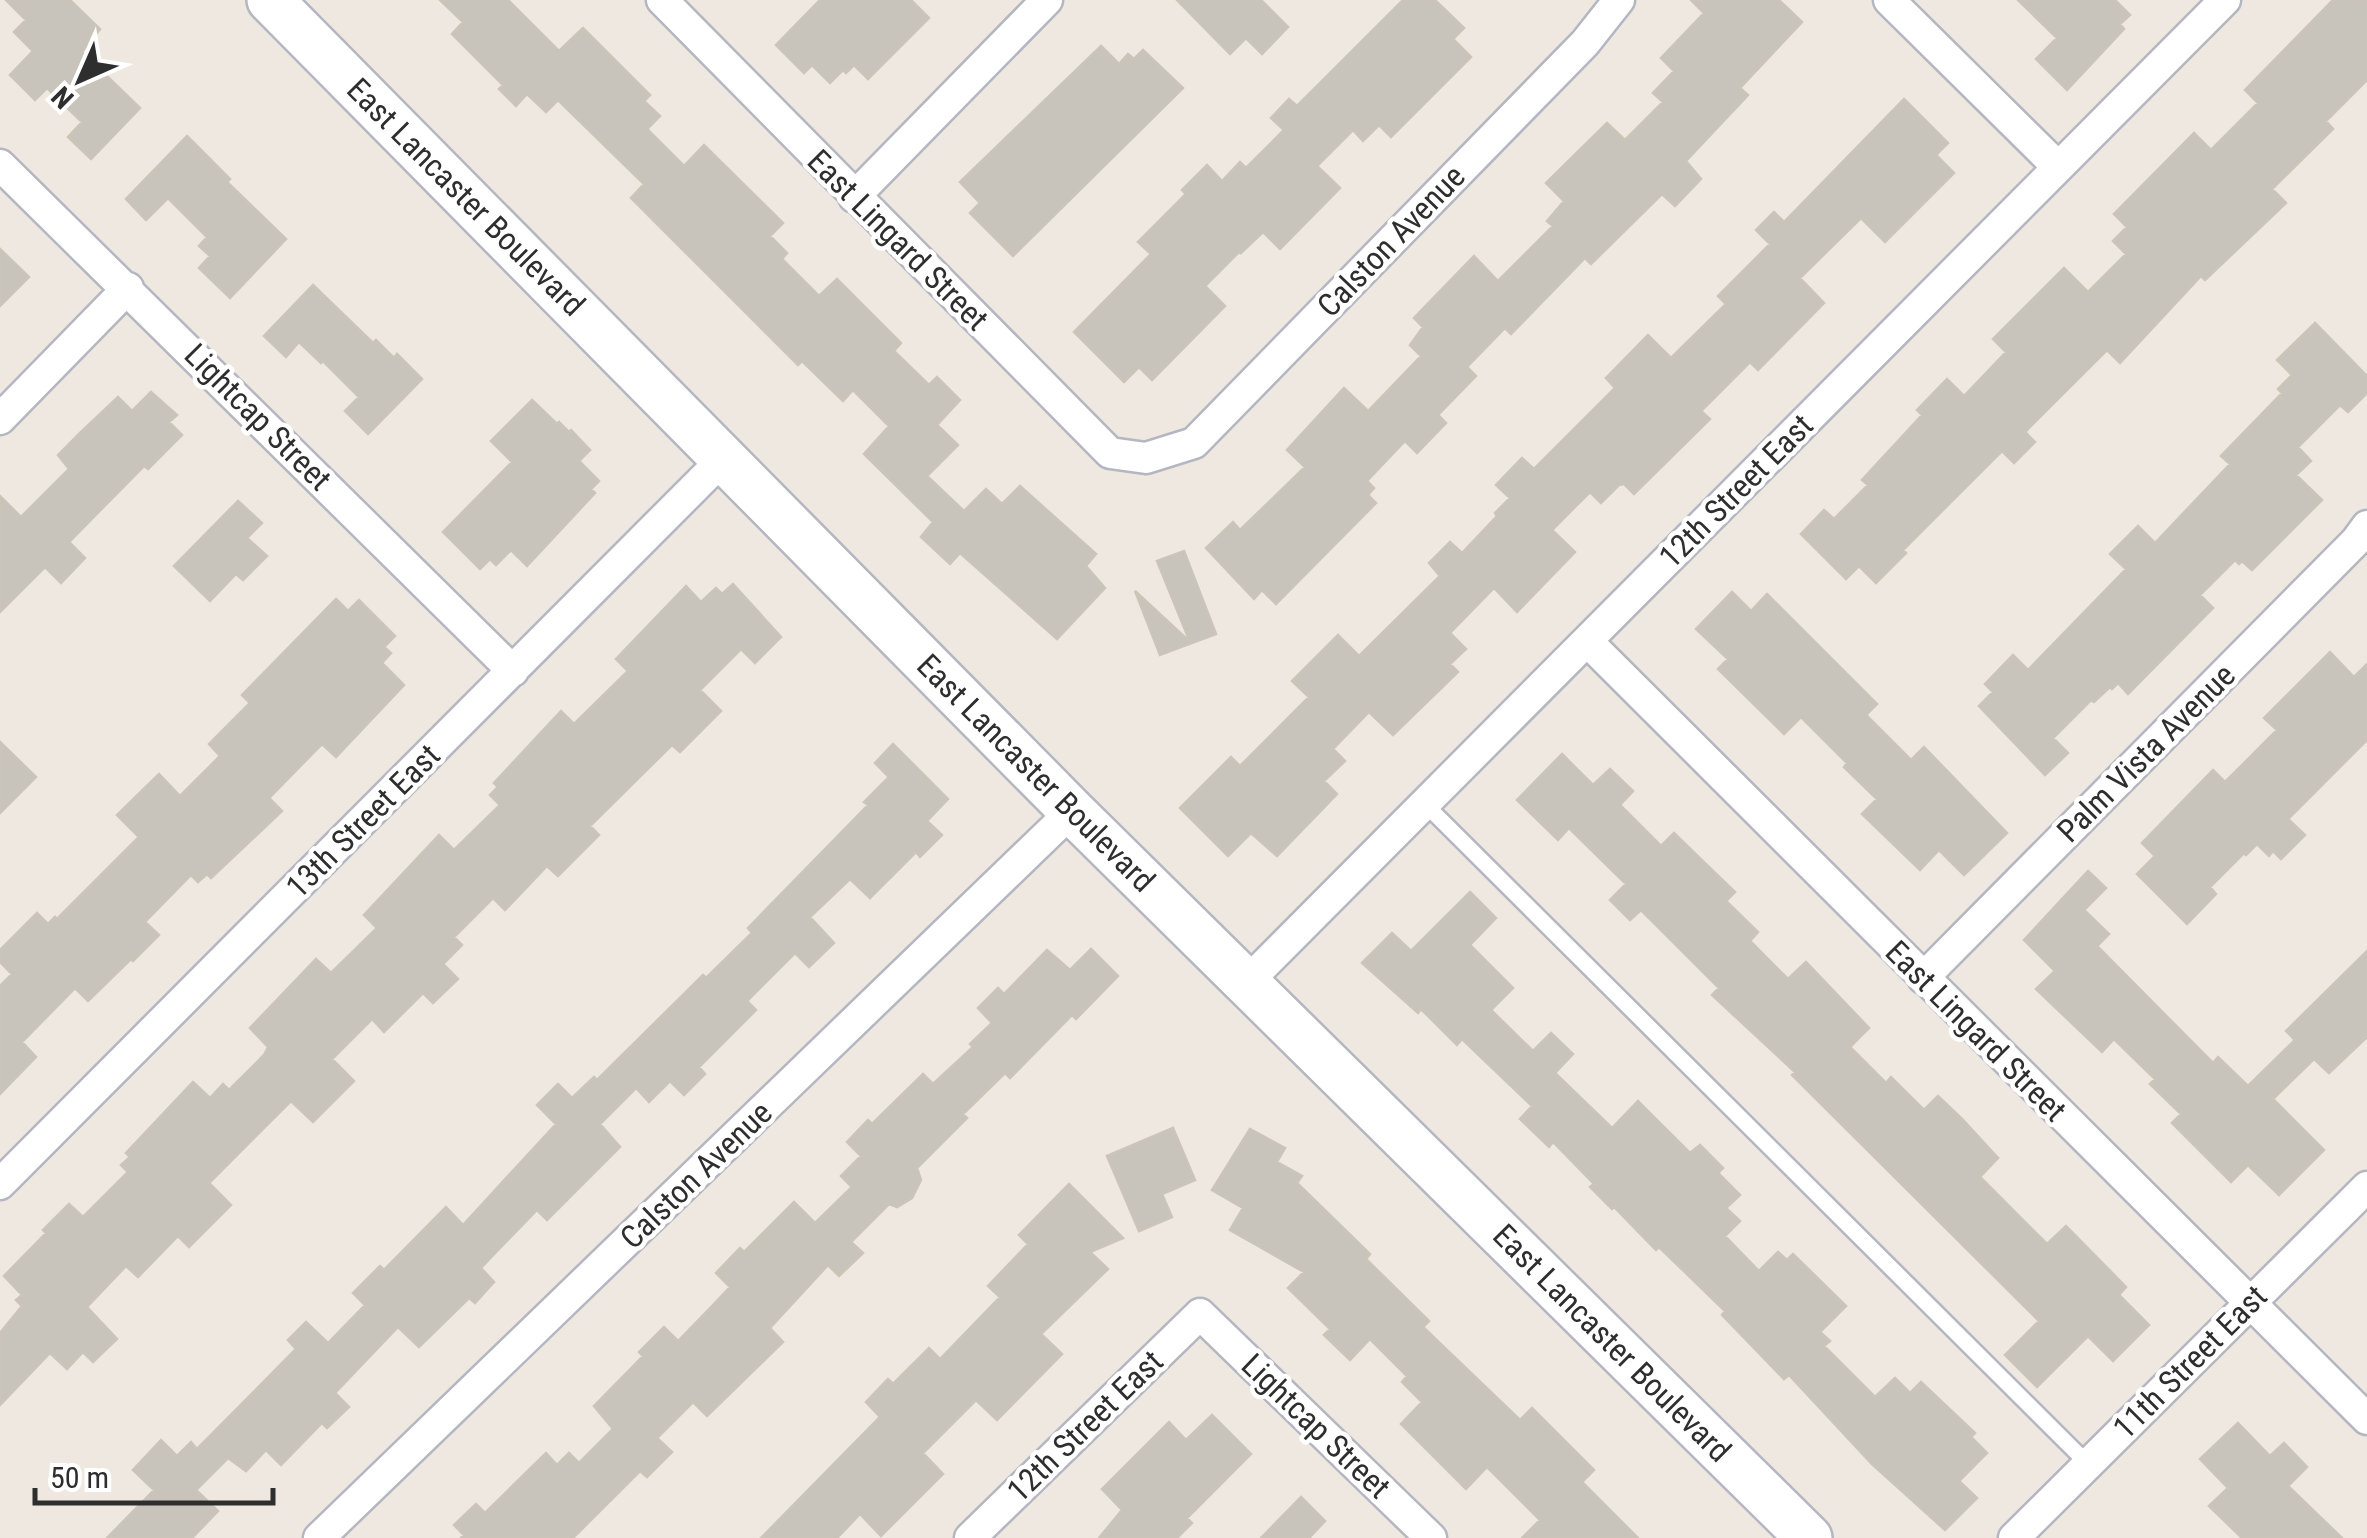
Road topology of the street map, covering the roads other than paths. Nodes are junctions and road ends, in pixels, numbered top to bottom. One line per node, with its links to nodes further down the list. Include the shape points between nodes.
1 (270, 0): 12 (main road, East Lancaster Boulevard)
2 (662, 0): 9 (street, East Lingard Street)
3 (1047, 0): 9 (street)
4 (1618, 0): 13 (street, Calston Avenue, via 1585,43 1194,443)
5 (1889, 0): 8 (street)
6 (2226, 0): 8 (street, 12th Street East)
7 (0, 165): 10 (street, Lightcap Street)
8 (2058, 167): 15 (street, 12th Street East)
9 (854, 196): 13 (street, East Lingard Street, via 1110,453)
10 (128, 288): 11 (street); 16 (street, Lightcap Street)
11 (0, 419)
12 (724, 457): 16 (street, 13th Street East); 18 (main road, East Lancaster Boulevard)
13 (1146, 458)
14 (2367, 526): 19 (street, Palm Vista Avenue)
15 (1588, 641): 17 (street, 12th Street East); 19 (street, East Lingard Street)
16 (514, 672): 21 (street, 13th Street East)
17 (1424, 803): 20 (street, 12th Street East); 26 (lane)
18 (1072, 811): 20 (main road, East Lancaster Boulevard); 27 (street, Calston Avenue)
19 (1923, 978): 23 (street, East Lingard Street)
20 (1247, 982): 30 (main road, East Lancaster Boulevard)
21 (0, 1184)
22 (2367, 1187): 23 (street, 11th Street East)
23 (2250, 1303): 25 (street, East Lingard Street); 26 (street, 11th Street East)
24 (1200, 1314): 28 (street, 12th Street East); 29 (street, Lightcap Street)
25 (2367, 1419)
26 (2088, 1464): 31 (street, 11th Street East)
27 (320, 1538)
28 (970, 1538)
29 (1431, 1538)
30 (1809, 1538)
31 (2014, 1538)

